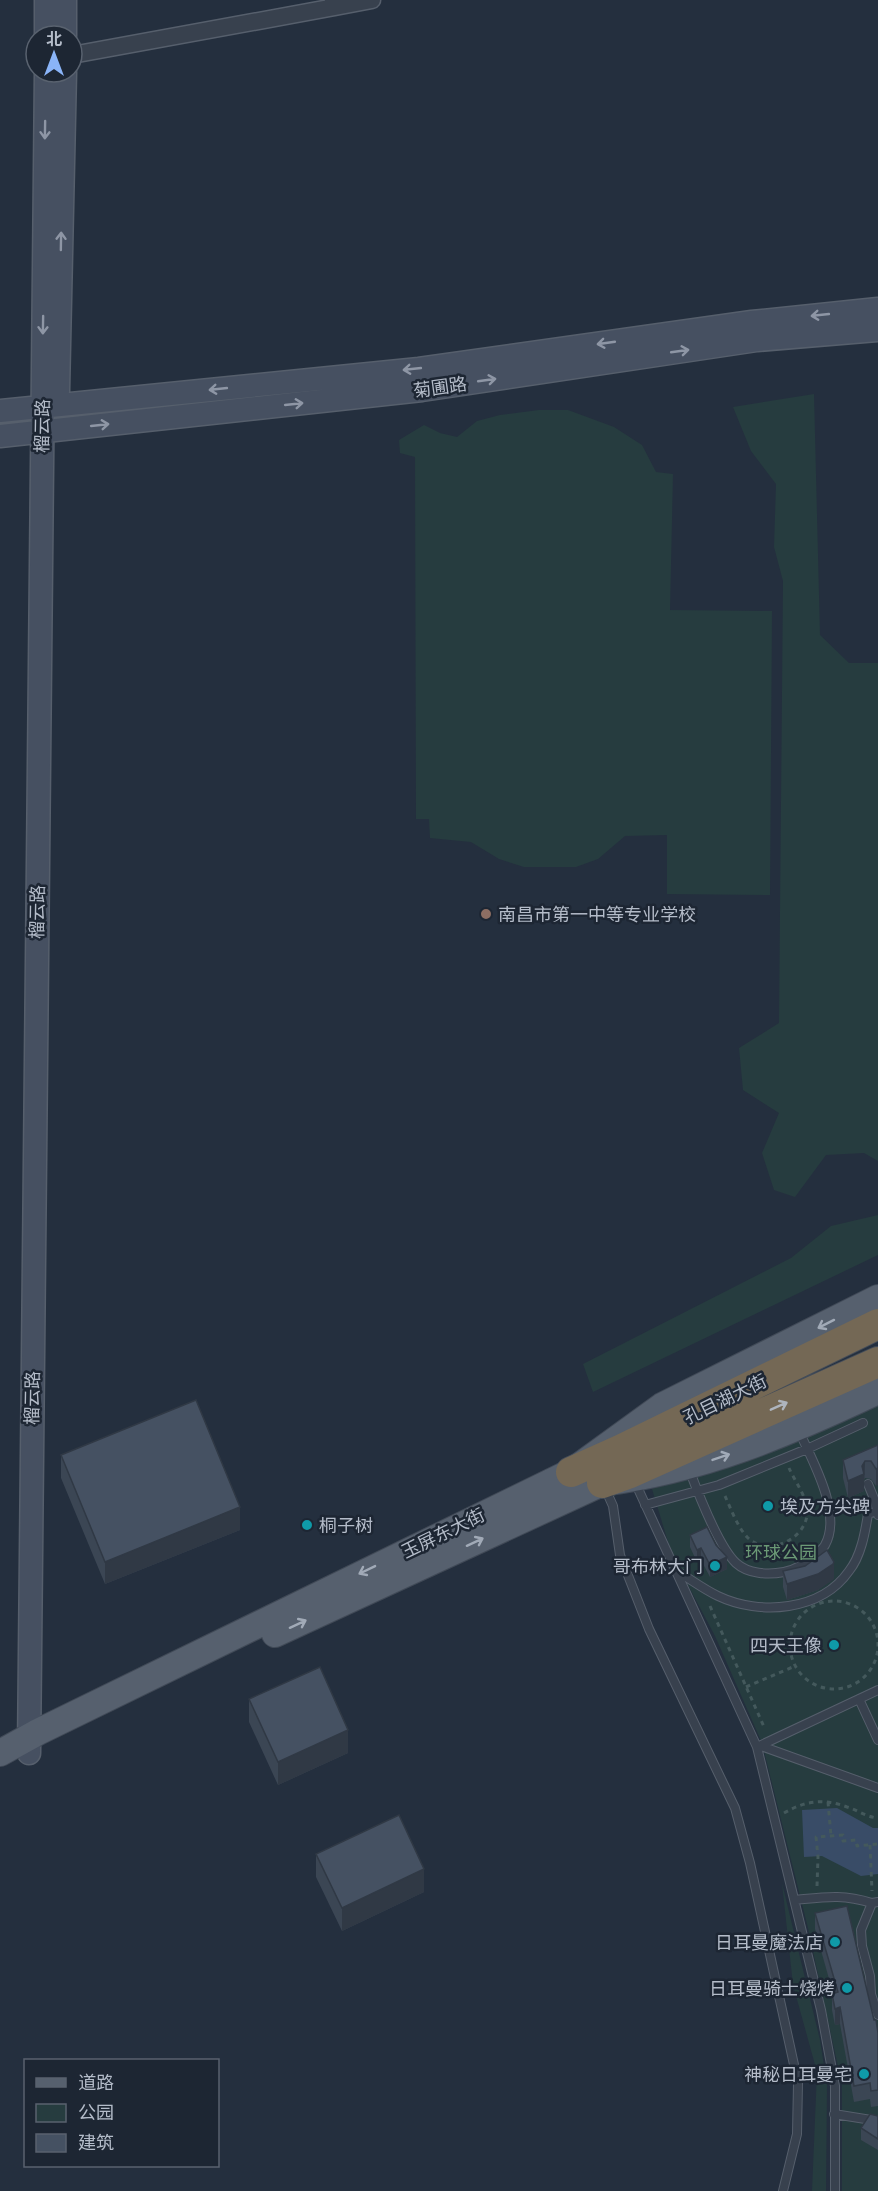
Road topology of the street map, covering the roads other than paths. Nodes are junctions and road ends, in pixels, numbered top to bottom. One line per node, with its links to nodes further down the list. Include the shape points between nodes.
1 (46, 0): 5 (street)
2 (65, 0): 6 (street)
3 (372, 0): 4 (street)
4 (334, 4): 7 (street)
5 (46, 24)
6 (65, 24)
7 (84, 53)
8 (46, 84): 12 (street, 榴云路, one-way to 12)
9 (63, 84): 12 (street, 榴云路, one-way to 9)
10 (878, 309): 12 (street, 菊圃路, one-way to 12, via 752,322 419,369)
11 (878, 330): 14 (street, 菊圃路, one-way to 11, via 422,390 757,340)
12 (50, 405): 13 (street, 菊圃路); 14 (street, 榴云路)
13 (0, 411)
14 (50, 431): 15 (street, 菊圃路); 34 (street, 榴云路)
15 (0, 436)
16 (878, 1298): 24 (main road, 玉屏东大街, one-way to 24, via 662,1406)
17 (878, 1324): 23 (highway, 孔目湖大街)
18 (878, 1362): 23 (highway, 孔目湖大街, one-way to 18)
19 (878, 1391): 21 (main road)
20 (863, 1423): 21 (lane)
21 (803, 1438): 22 (main road, one-way to 21); 27 (lane, via 719,1485); 27 (lane, via 824,1483 830,1529 825,1546 808,1561 770,1574 750,1571 736,1563 725,1550)
22 (688, 1466): 23 (main road); 27 (lane)
23 (628, 1467): 24 (highway, 孔目湖大街); 25 (highway, 孔目湖大街); 28 (lane)
24 (571, 1472): 34 (main road, 玉屏东大街, one-way to 34)
25 (602, 1483): 34 (main road, 玉屏东大街, one-way to 25); 45 (lane, via 613,1506 620,1556 650,1629 735,1808 750,1863 798,2083 797,2134)
26 (868, 1484): 29 (lane)
27 (697, 1491): 28 (lane)
28 (645, 1505): 30 (lane)
29 (877, 1513): 30 (lane, via 868,1515 851,1570 836,1587 814,1599 770,1608 747,1605 719,1596)
30 (675, 1570): 35 (lane)
31 (878, 1690): 32 (lane)
32 (859, 1699): 33 (lane); 35 (lane)
33 (878, 1740)
34 (33, 1743): 36 (main road, 玉屏东大街); 37 (main road, 玉屏东大街)
35 (759, 1746): 38 (lane); 39 (lane)
36 (0, 1753)
37 (0, 1769)
38 (878, 1788)
39 (795, 1900): 40 (lane, via 834,1896); 43 (lane, via 835,2086)
40 (875, 1902): 41 (lane, via 861,1930)
41 (875, 1994): 42 (lane)
42 (878, 2015)
43 (834, 2114): 44 (lane); 46 (lane)
44 (878, 2121)
45 (783, 2191)
46 (835, 2191)

